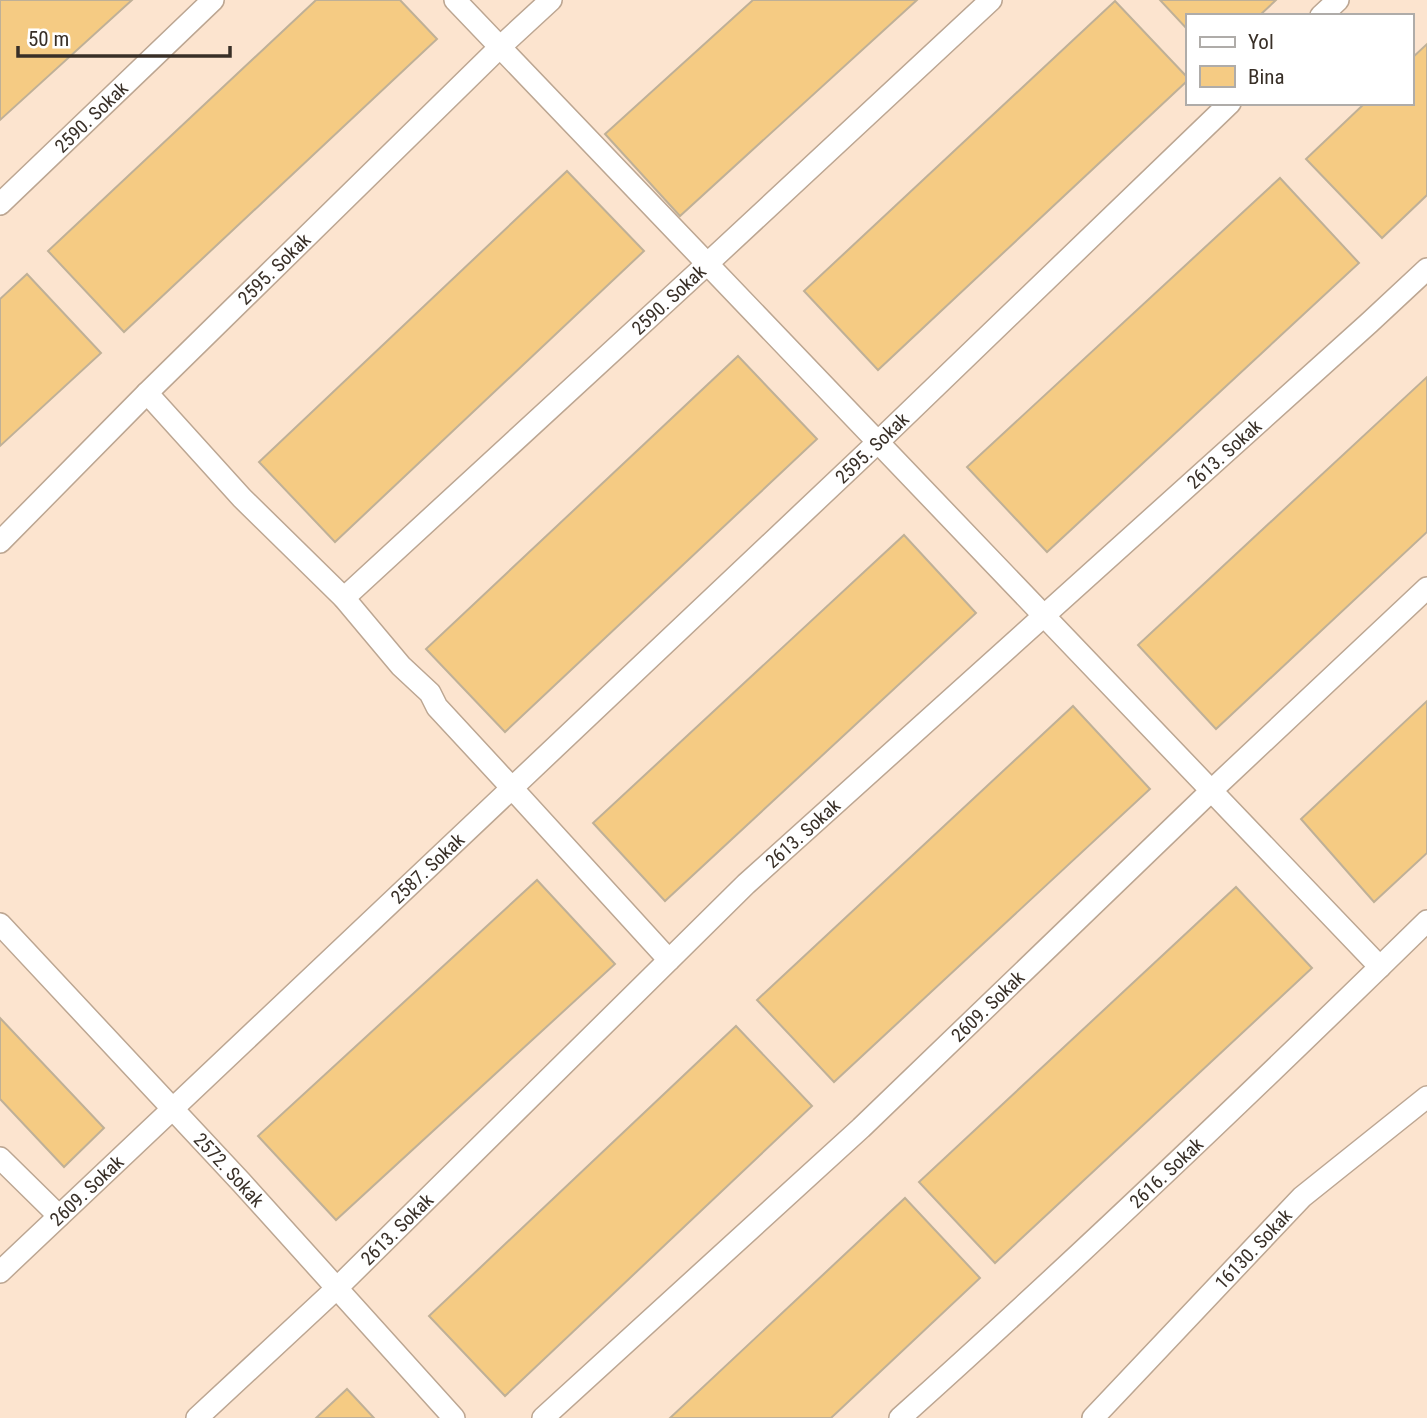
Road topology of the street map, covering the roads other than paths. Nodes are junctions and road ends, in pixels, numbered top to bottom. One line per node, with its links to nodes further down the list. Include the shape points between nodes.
1 (213, 0): 9 (street, 2590. Sokak)
2 (455, 0): 7 (street)
3 (551, 0): 7 (street, 2595. Sokak)
4 (991, 0): 10 (street, 2590. Sokak)
5 (1338, 0): 6 (street)
6 (1323, 14)
7 (500, 47): 10 (street); 12 (street, 2595. Sokak)
8 (1228, 105): 13 (street, 2595. Sokak)
9 (0, 204)
10 (707, 264): 13 (street); 16 (street, 2590. Sokak)
11 (1427, 269): 17 (street, 2613. Sokak)
12 (147, 393): 14 (street, 2595. Sokak); 16 (street, via 242,498)
13 (878, 442): 17 (street); 18 (street, 2595. Sokak)
14 (0, 542)
15 (1427, 587): 19 (street, 2609. Sokak)
16 (344, 598): 18 (street)
17 (1044, 616): 19 (street); 22 (street, 2613. Sokak, via 746,884)
18 (512, 788): 22 (street); 25 (street, 2587. Sokak)
19 (1212, 790): 23 (street); 32 (street, 2609. Sokak, via 861,1128)
20 (1427, 921): 23 (street, 2616. Sokak)
21 (0, 924): 25 (street, 2572. Sokak)
22 (669, 960): 29 (street, 2613. Sokak)
23 (1380, 967): 33 (street, 2616. Sokak)
24 (1427, 1097): 34 (street, 16130. Sokak, via 1303,1197)
25 (173, 1109): 27 (street, 2609. Sokak); 29 (street, 2572. Sokak)
26 (0, 1158): 27 (street)
27 (59, 1216): 28 (street, 2609. Sokak)
28 (0, 1272)
29 (337, 1288): 30 (street, 2613. Sokak); 31 (street, 2572. Sokak)
30 (197, 1418)
31 (454, 1418)
32 (543, 1418)
33 (900, 1418)
34 (1093, 1418)

